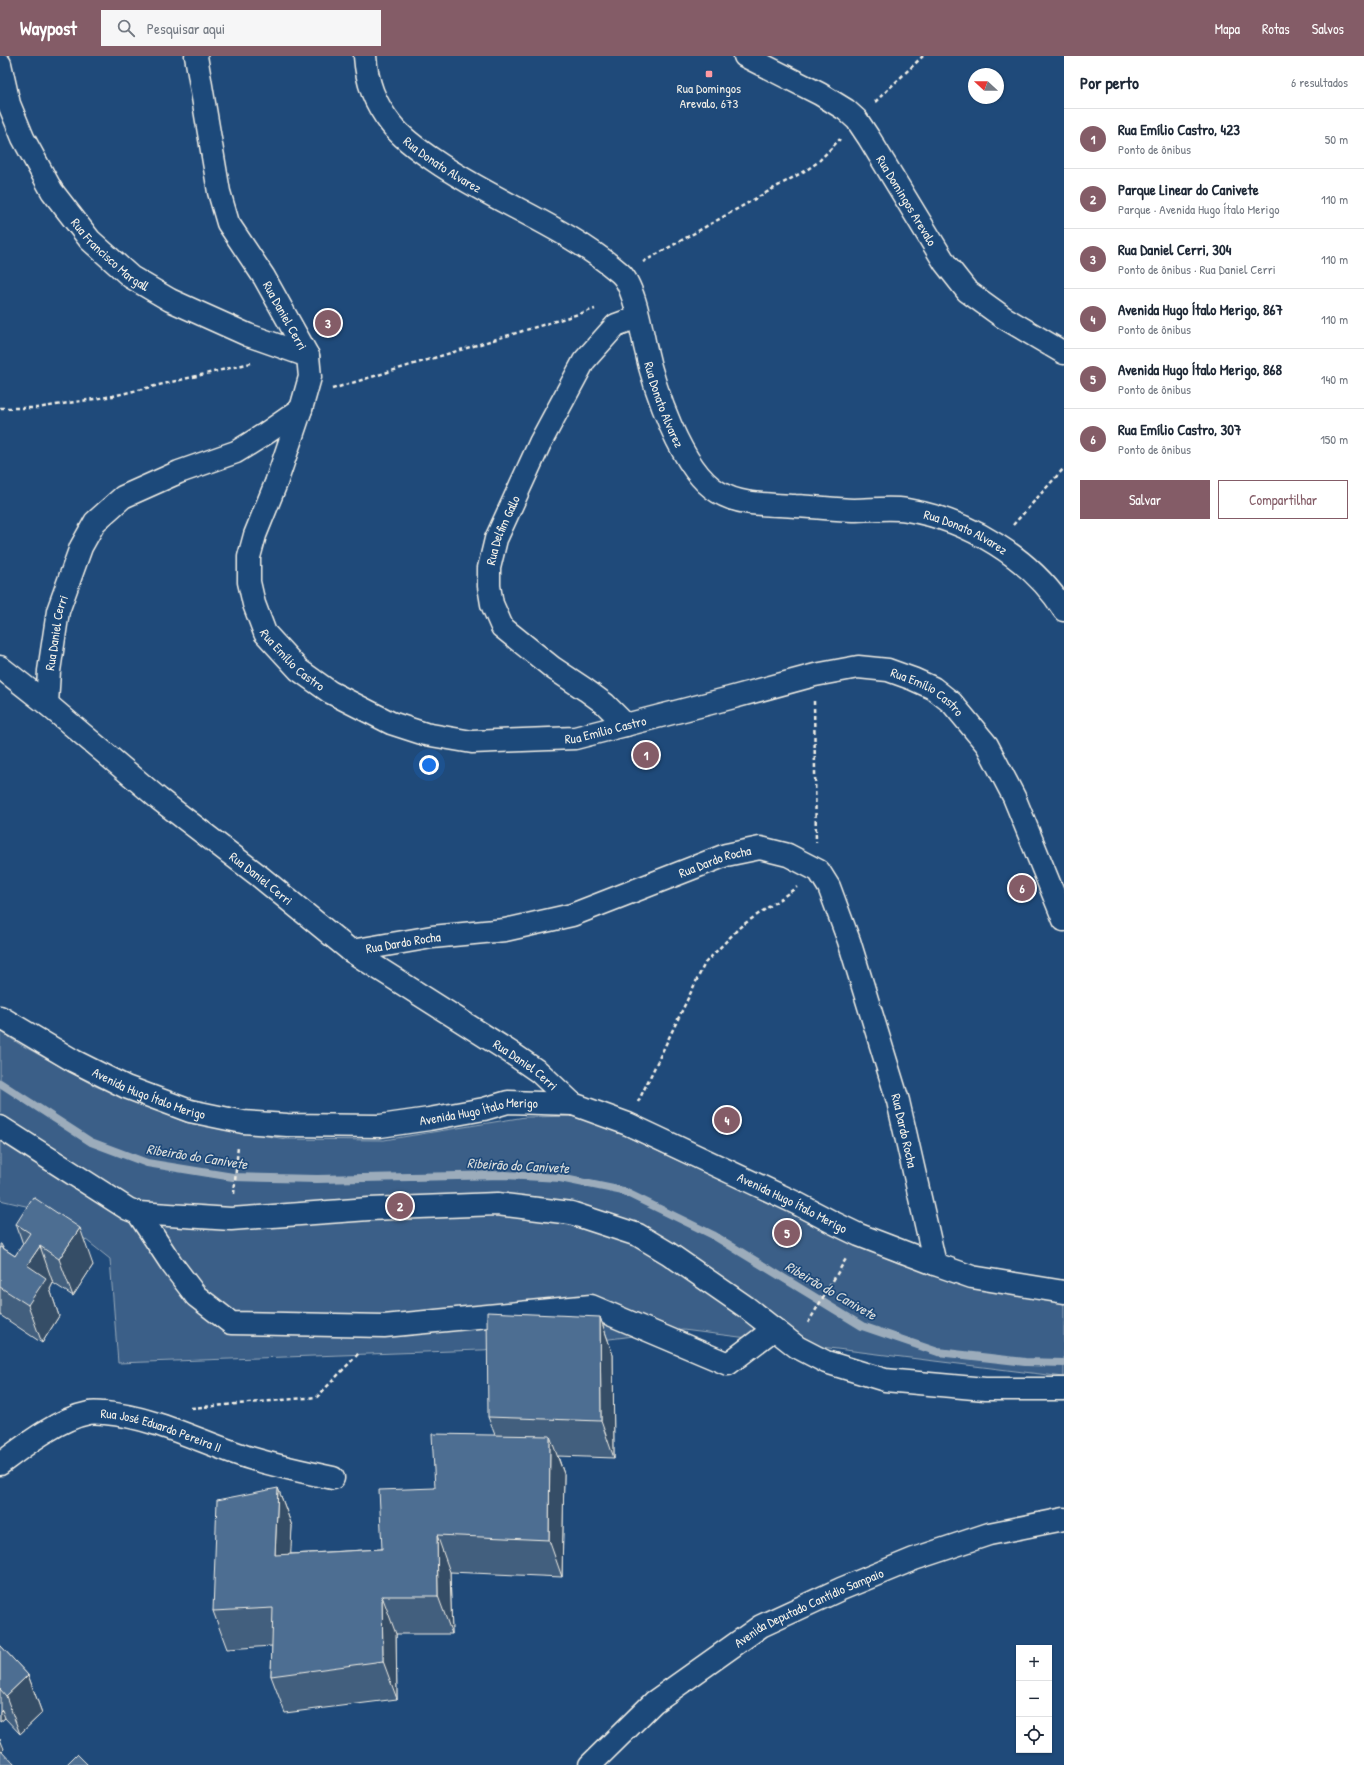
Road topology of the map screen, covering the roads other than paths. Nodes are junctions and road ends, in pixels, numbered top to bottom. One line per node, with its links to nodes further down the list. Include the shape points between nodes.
1 (196, 56): 7 (street, Rua Daniel Cerri, via 219,192 228,223 264,277)
2 (365, 56): 5 (street, Rua Donato Alvarez, via 367,78 392,126 457,176 545,223 622,275)
3 (745, 56): 6 (street, Rua Domingos Arevalo, via 820,94 857,120 944,263 967,291 1003,317)
4 (0, 64): 7 (street, Rua Francisco Margall, via 9,104 23,138 52,191 90,240 131,277 170,300 248,335)
5 (636, 307): 9 (street, Rua Donato Alvarez, via 648,359 681,449 689,463 716,491 735,501 853,510 904,510 955,523 998,544 1037,577); 12 (street, Rua Delfim Gallo, via 584,361 540,443 496,538 489,568 492,604 502,627 553,668 605,704)
6 (1064, 353)
7 (308, 356): 8 (street, Rua Daniel Cerri, via 310,377)
8 (301, 409): 11 (street, Rua Daniel Cerri, via 236,452 179,472 123,497 96,522 81,547 58,611); 12 (street, Rua Emílio Castro, via 249,557 249,582 265,633 299,670 330,692 391,723 425,734 472,742 575,738)
9 (1064, 610)
10 (0, 668): 11 (street)
11 (47, 704): 14 (street, Rua Daniel Cerri, via 159,799)
12 (626, 725): 13 (street, Rua Emílio Castro, via 815,674 858,667 888,670 913,679 933,688 952,703 987,745 1011,790)
13 (1064, 920)
14 (351, 951): 16 (street, Rua Daniel Cerri, via 510,1052 539,1072); 19 (street, Rua Dardo Rocha, via 432,937 505,930 572,915 726,855 760,848 788,855 819,871 829,887 849,940 898,1101)
15 (0, 1017): 16 (street, Avenida Hugo Ítalo Merigo, via 74,1061 126,1087 190,1111 242,1122 380,1126 484,1109 508,1102)
16 (573, 1104): 19 (street, Avenida Hugo Ítalo Merigo, via 628,1124 847,1229)
17 (0, 1127): 18 (street)
18 (138, 1213): 21 (street, via 231,1219 369,1209 497,1204 571,1213 638,1235 674,1257); 21 (street, via 196,1296 231,1323 384,1326 591,1306 728,1364)
19 (935, 1264): 20 (street, Avenida Hugo Ítalo Merigo, via 972,1277)
20 (1064, 1292)
21 (774, 1329): 22 (street, via 798,1347 826,1362 885,1380 985,1389)
22 (1064, 1389)
23 (0, 1464): 24 (street, Rua José Eduardo Pereira II, via 29,1442 64,1422 90,1412 117,1414 158,1424 249,1458)
24 (333, 1478)
25 (1064, 1519): 26 (street, Avenida Deputado Cantídio Sampaio, via 989,1534 914,1559 761,1626 654,1702)
26 (590, 1765)

